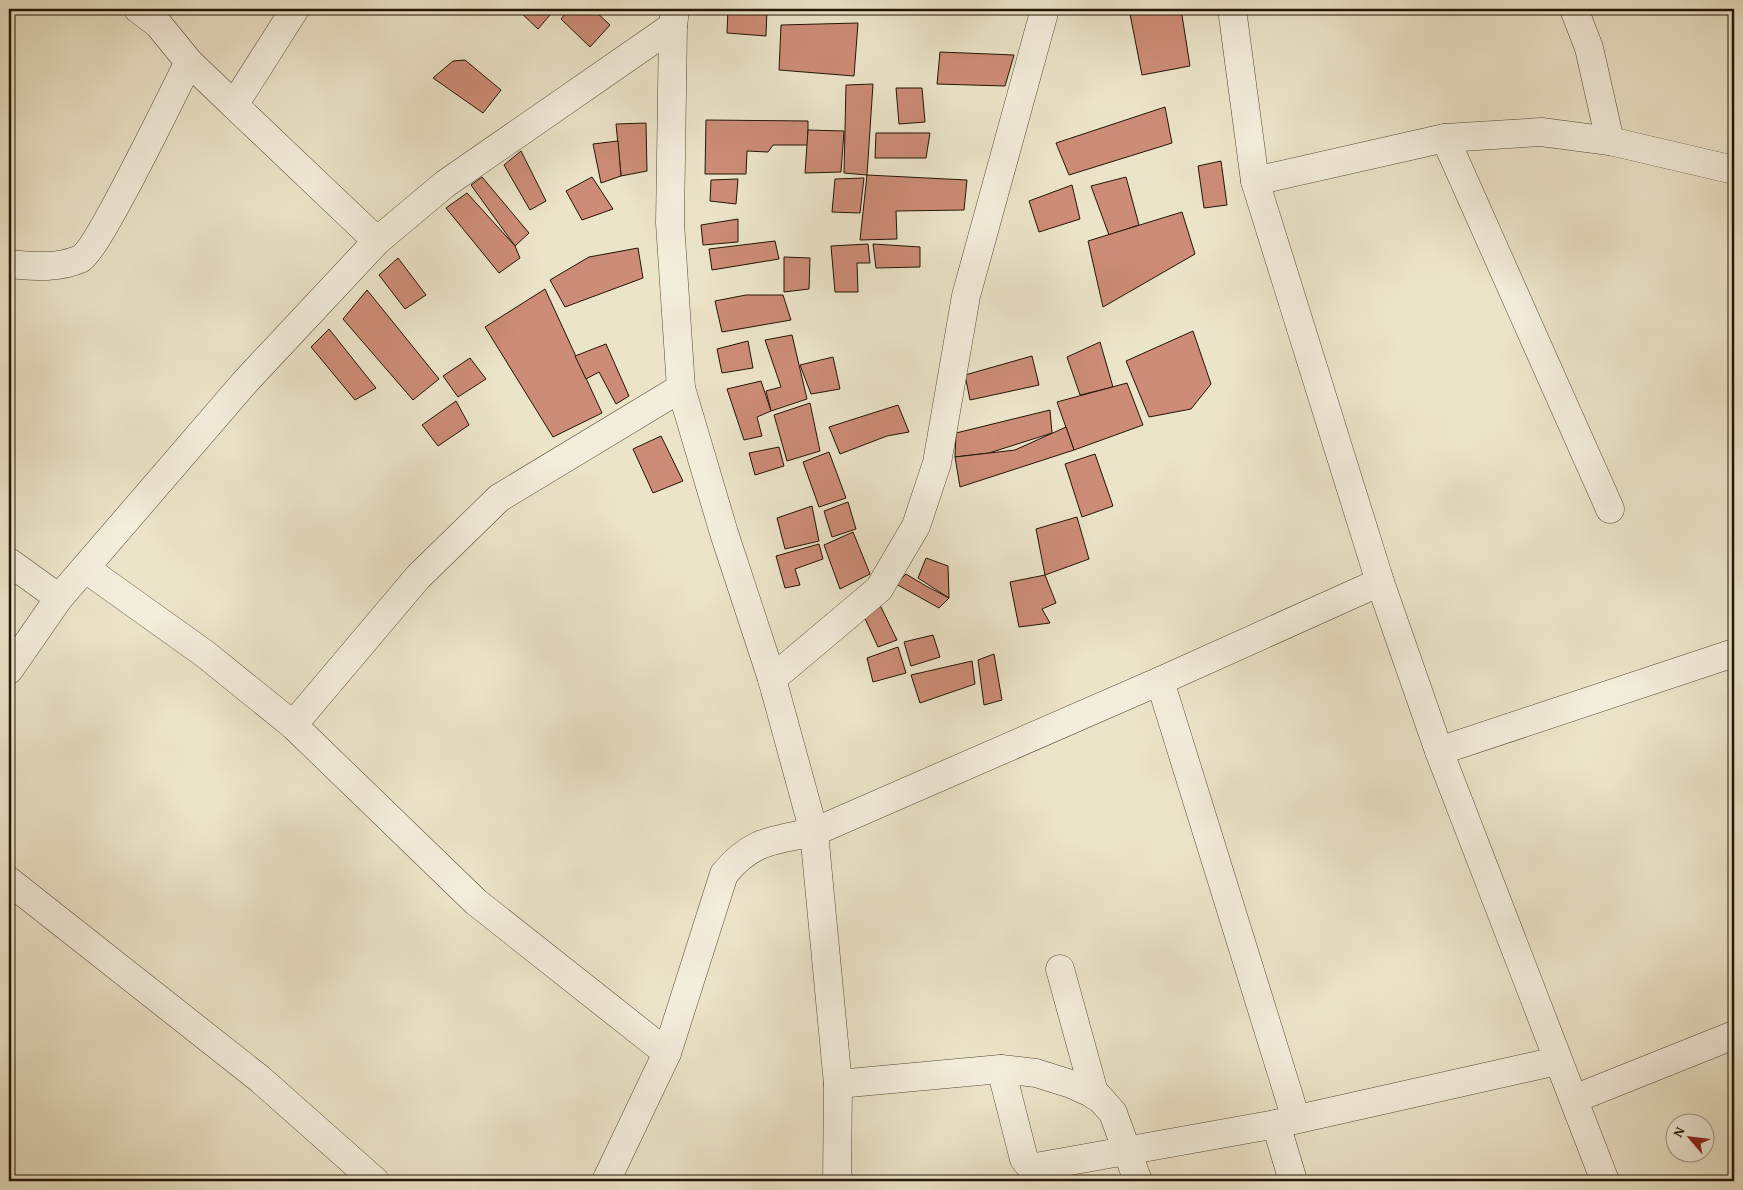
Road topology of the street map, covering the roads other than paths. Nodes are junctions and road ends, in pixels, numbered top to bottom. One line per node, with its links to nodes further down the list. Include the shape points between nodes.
1 (295, 9): 8 (street)
2 (1045, 9): 23 (street, via 966,296 937,463 916,526 879,588)
3 (1232, 9): 12 (street)
4 (1574, 9): 10 (street, via 1590,48)
5 (155, 14): 7 (street)
6 (674, 17): 13 (street, via 445,184); 15 (street, via 670,223)
7 (189, 62): 8 (street); 14 (street, via 103,229 82,258 49,267)
8 (234, 106): 13 (street)
9 (1445, 138): 10 (street, via 1541,132); 12 (street); 16 (street)
10 (1610, 141): 11 (street)
11 (1734, 170)
12 (1255, 181): 19 (street)
13 (377, 241): 18 (street, via 246,380)
14 (9, 264)
15 (681, 388): 23 (street); 25 (street, via 499,498 418,577)
16 (1610, 509)
17 (9, 562): 20 (street)
18 (86, 569): 20 (street); 25 (street, via 205,654)
19 (1380, 582): 24 (street); 26 (street)
20 (59, 598): 22 (street)
21 (1734, 653): 26 (street)
22 (9, 670)
23 (772, 679): 27 (street)
24 (1160, 681): 27 (street); 37 (street)
25 (293, 726): 31 (street, via 476,902)
26 (1439, 751): 32 (street)
27 (814, 832): 31 (street, via 755,845 737,858 724,874); 34 (street)
28 (9, 881): 39 (street, via 260,1079)
29 (1060, 969): 35 (street)
30 (1734, 1035): 36 (street)
31 (667, 1053): 40 (street)
32 (1557, 1061): 36 (street); 37 (street)
33 (1001, 1068): 34 (street); 35 (street, via 1036,1073 1072,1084); 38 (street, via 1028,1164 1036,1168)
34 (838, 1084): 41 (street)
35 (1095, 1096): 38 (street, via 1112,1113)
36 (1574, 1099): 44 (street)
37 (1286, 1121): 38 (street); 43 (street)
38 (1126, 1152): 42 (street)
39 (375, 1181)
40 (606, 1181)
41 (837, 1181)
42 (1138, 1181)
43 (1293, 1181)
44 (1605, 1181)

